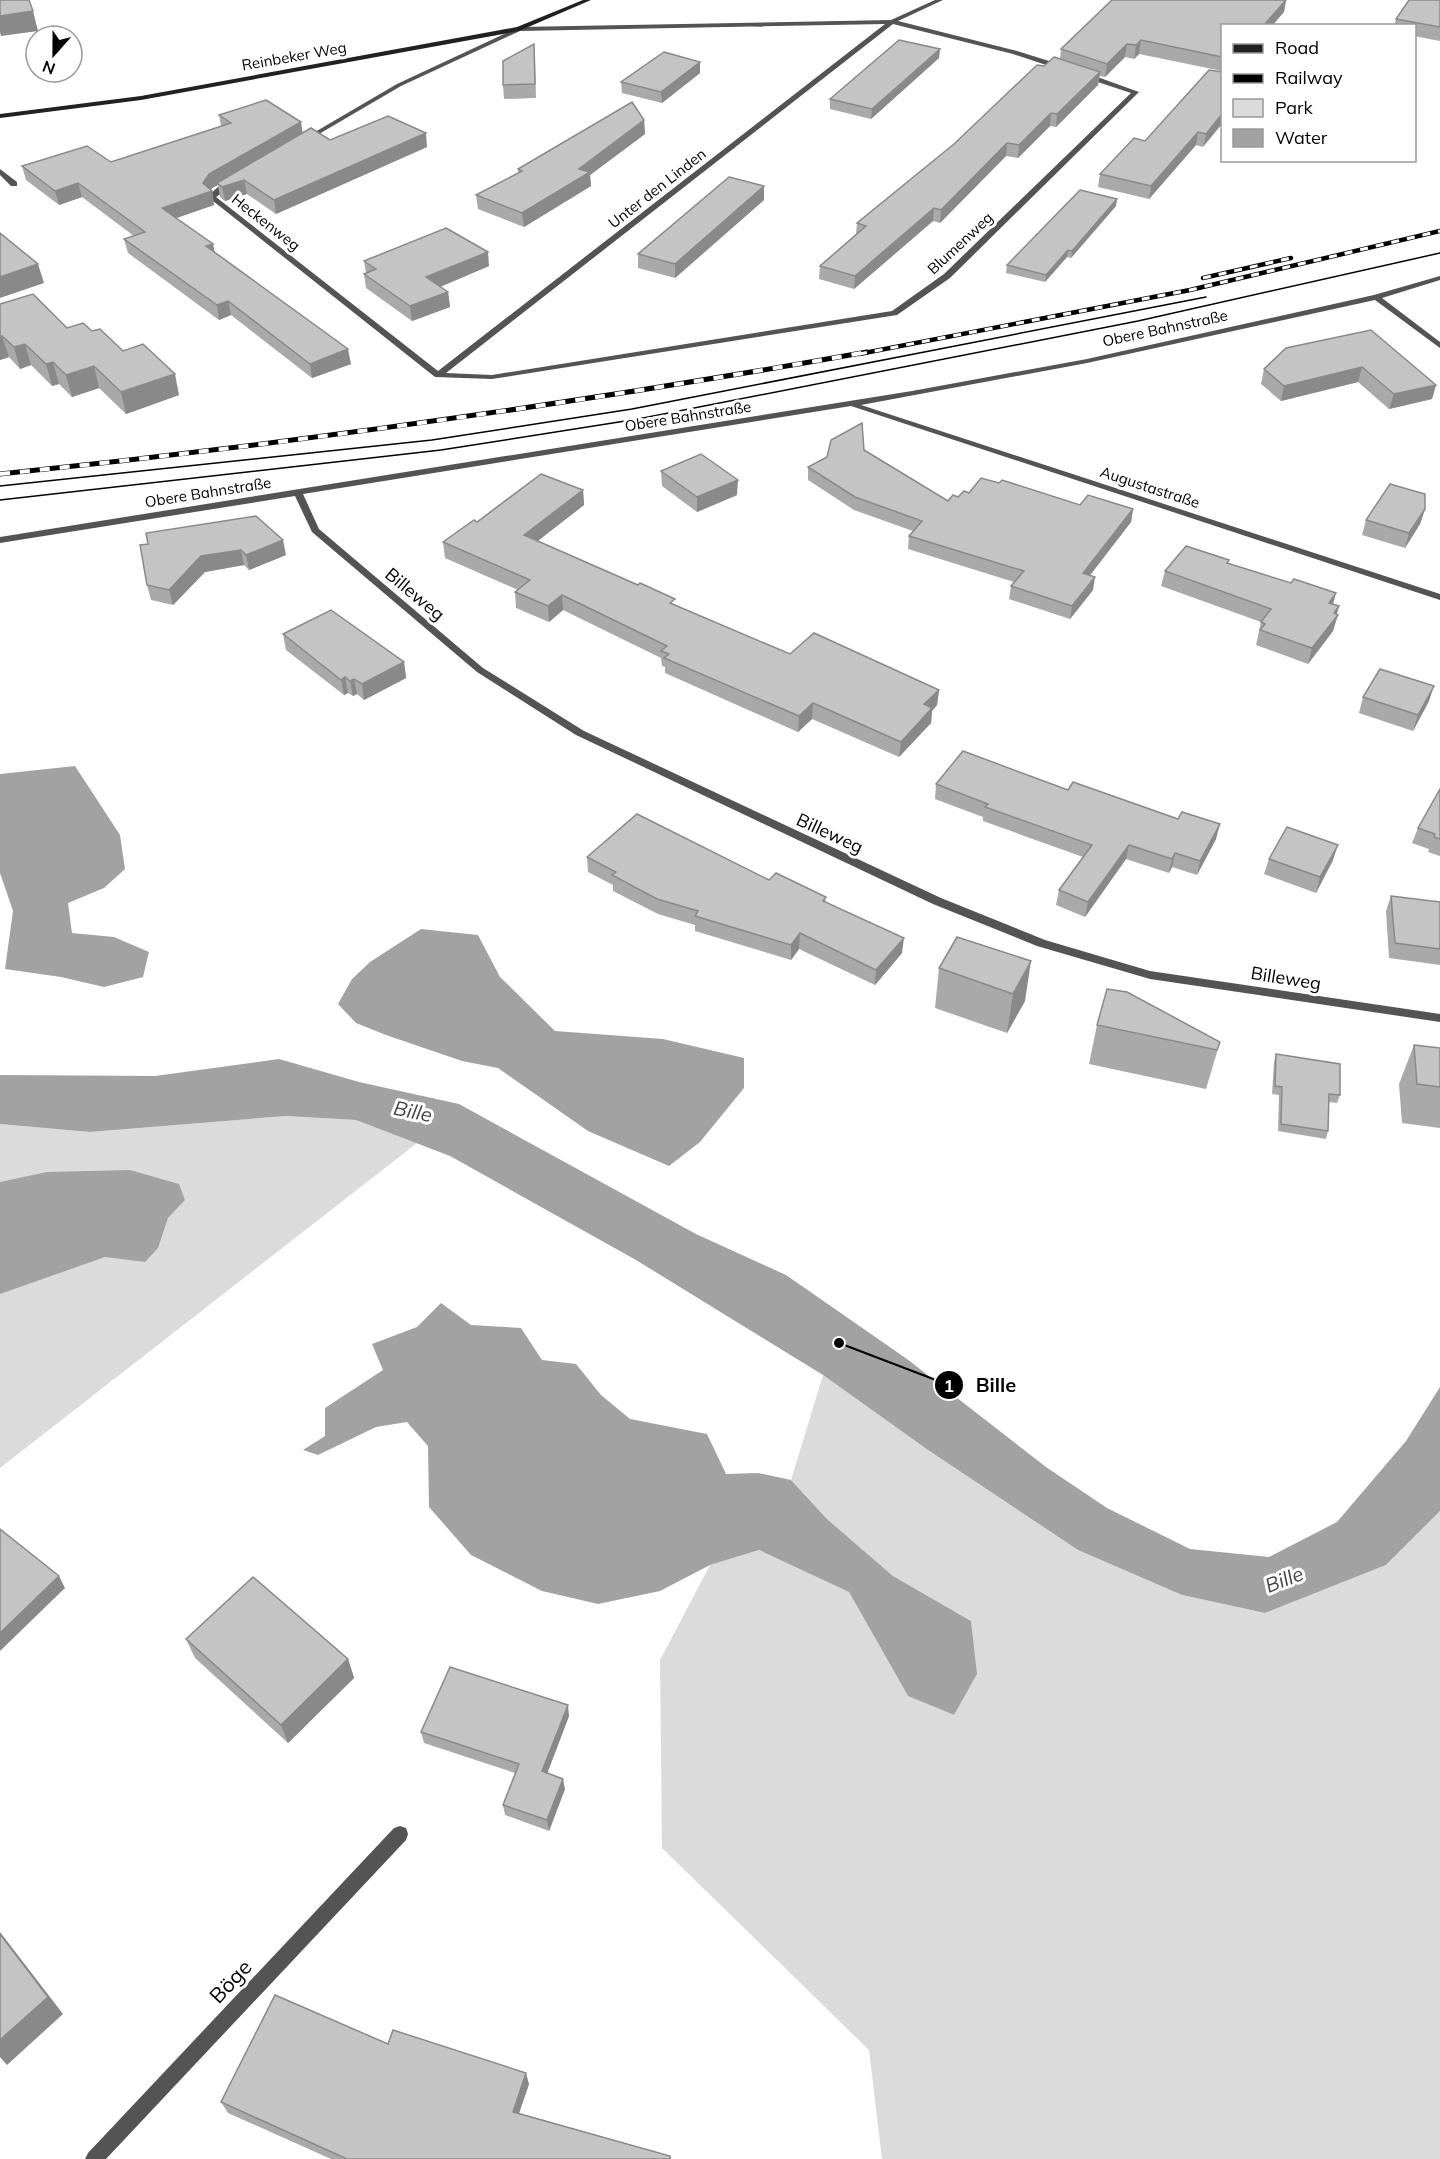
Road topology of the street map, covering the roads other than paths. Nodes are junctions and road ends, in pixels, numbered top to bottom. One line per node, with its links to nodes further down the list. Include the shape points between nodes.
1 (588, 0): 4 (main road, Reinbeker Weg)
2 (940, 0): 3 (street)
3 (892, 22): 4 (street); 13 (street, Unter den Linden); 13 (street, Blumenweg, via 995,46 1136,92 947,276 894,313 492,377)
4 (519, 29): 5 (main road, Reinbeker Weg, via 141,98); 6 (street, via 399,85)
5 (0, 116)
6 (297, 144)
7 (0, 171): 9 (street)
8 (236, 180): 13 (street, Heckenweg, via 212,197)
9 (14, 184)
10 (1440, 278): 11 (street, Obere Bahnstraße)
11 (1376, 297): 12 (street); 14 (street, Obere Bahnstraße, via 1087,361)
12 (1440, 346)
13 (438, 375)
14 (852, 404): 15 (street, Obere Bahnstraße); 17 (street, Augustastraße)
15 (298, 493): 16 (street, Obere Bahnstraße); 18 (street, Billeweg, via 315,530 480,670 580,734 937,901 1041,943 1150,975)
16 (0, 540)
17 (1440, 597)
18 (1440, 1018)
19 (400, 1834): 20 (street, Böge)
20 (93, 2159)

